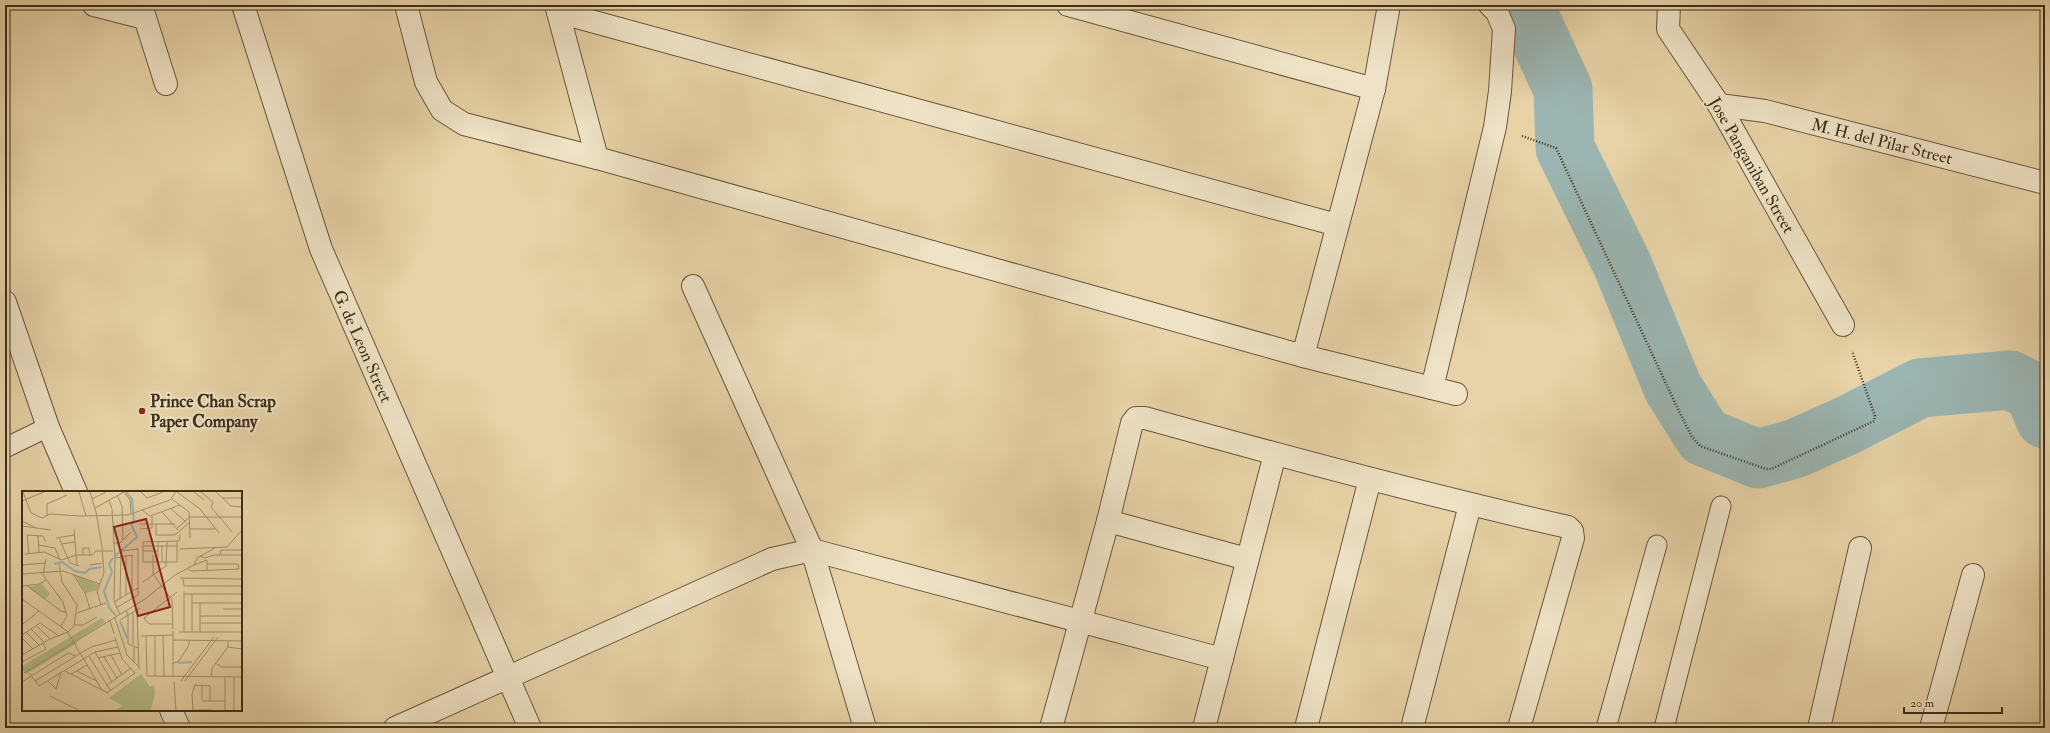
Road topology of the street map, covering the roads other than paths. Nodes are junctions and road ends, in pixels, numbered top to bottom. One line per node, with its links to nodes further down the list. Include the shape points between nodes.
1 (94, 5): 9 (street)
2 (243, 5): 37 (street, G. de Leon Street, via 321,249)
3 (406, 5): 13 (street, via 426,82 442,110 464,124)
4 (1068, 5): 11 (street)
5 (1389, 5): 11 (street)
6 (1490, 5): 20 (street, via 1497,12 1504,29 1495,127)
7 (1669, 5): 12 (street, Jose Panganiban Street, via 1668,29)
8 (557, 8): 13 (street); 15 (street)
9 (143, 12): 10 (street)
10 (166, 84)
11 (1374, 89): 15 (street)
12 (1719, 105): 14 (street, M. H. del Pilar Street, via 1765,111); 18 (street, Jose Panganiban Street)
13 (597, 158): 19 (street)
14 (2045, 183)
15 (1337, 225): 19 (street)
16 (693, 286): 32 (street)
17 (5, 302): 22 (street)
18 (1843, 325)
19 (1303, 356): 20 (street)
20 (1432, 388): 21 (street)
21 (1456, 394)
22 (48, 427): 23 (lane); 26 (street)
23 (5, 448)
24 (1275, 454): 25 (street); 29 (street, via 1145,418 1136,418 1132,423); 33 (street)
25 (1370, 479): 27 (street); 45 (street)
26 (76, 491)
27 (1470, 505): 46 (street); 47 (street, via 1568,527 1572,531 1573,538)
28 (1721, 506): 49 (lane)
29 (1108, 521): 33 (street); 35 (street)
30 (1657, 545): 48 (lane)
31 (1860, 548): 50 (street)
32 (812, 550): 35 (street); 37 (street, via 772,559); 42 (street)
33 (1247, 558): 36 (street)
34 (1973, 575): 51 (street)
35 (1080, 622): 36 (street); 43 (street)
36 (1222, 658): 44 (street)
37 (508, 678): 40 (street); 41 (street, G. de Leon Street)
38 (171, 711): 39 (street)
39 (179, 728)
40 (395, 728)
41 (530, 728)
42 (865, 728)
43 (1051, 728)
44 (1204, 728)
45 (1306, 728)
46 (1412, 728)
47 (1518, 728)
48 (1606, 728)
49 (1664, 728)
50 (1819, 728)
51 (1931, 728)

